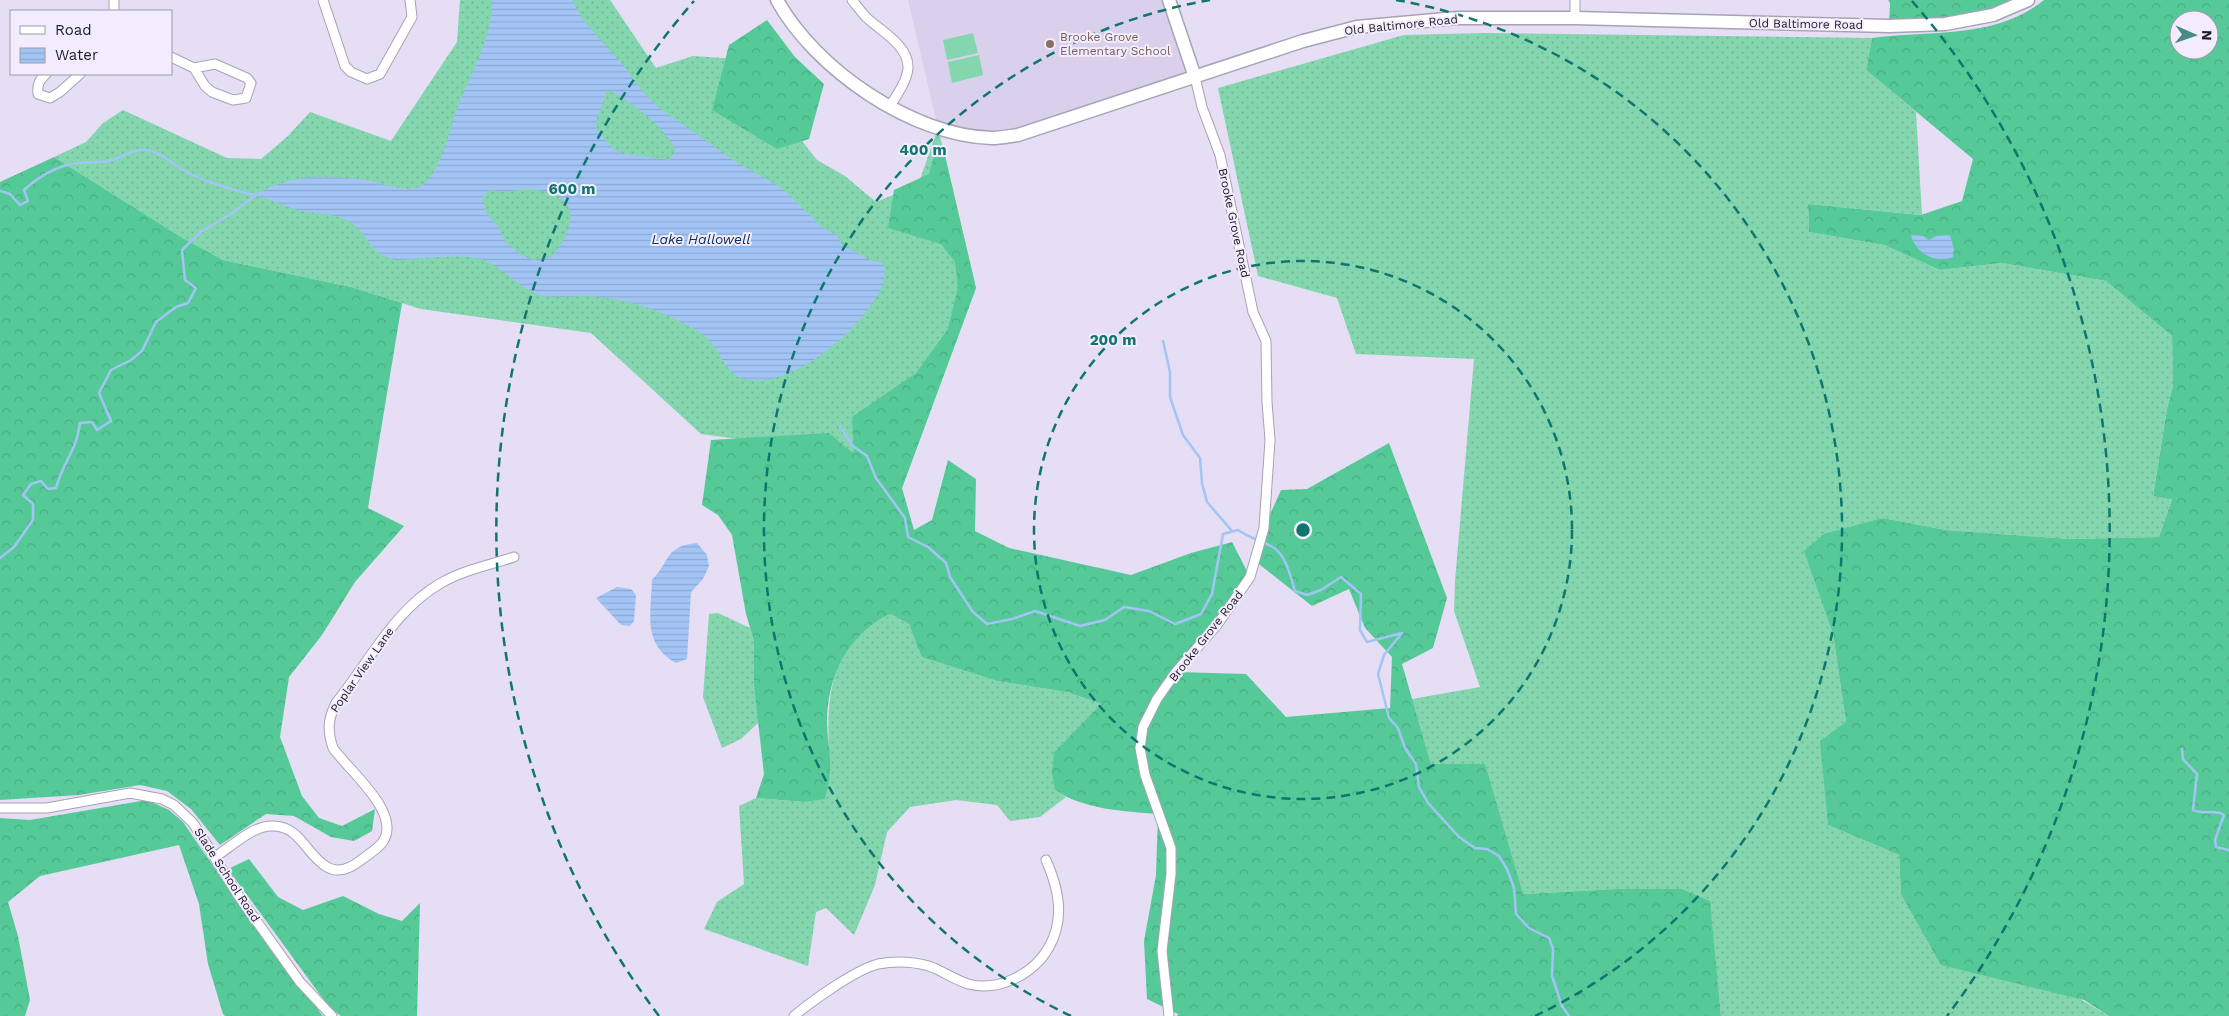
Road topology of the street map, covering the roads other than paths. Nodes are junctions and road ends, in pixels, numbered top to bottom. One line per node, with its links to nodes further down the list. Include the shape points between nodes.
1 (323, 0): 2 (street, via 345,66 367,80 380,74 412,18)
2 (410, 0)
3 (778, 0): 14 (street, Old Baltimore Road, via 802,36 822,57)
4 (852, 0): 14 (street, via 903,50 908,60 902,86)
5 (1169, 0): 13 (street)
6 (1575, 0): 8 (street)
7 (2028, 0): 8 (street, Old Baltimore Road, via 1993,15 1945,24 1889,26)
8 (1574, 18): 13 (street, Old Baltimore Road, via 1457,18 1356,27)
9 (172, 57): 10 (street)
10 (194, 68): 10 (street, via 205,86 233,100 246,98 251,89 247,78 215,64)
11 (45, 75): 12 (street, via 37,86 38,94 50,98)
12 (79, 75)
13 (1195, 77): 14 (street, Old Baltimore Road, via 1018,135 993,138 933,126); 21 (street, Brooke Grove Road, via 1220,155 1253,312 1266,341 1270,440 1262,536 1250,577 1239,596 1176,672 1143,727 1140,748 1145,775 1171,848 1162,951)
14 (890, 106)
15 (514, 557): 17 (street, Poplar View Lane, via 461,574 426,592 396,621 336,703 330,716 329,736 333,748 384,812 387,828 382,842 349,868 336,870 317,859 297,835 272,825 256,830)
16 (0, 808): 17 (street, Slade School Road, via 47,808 130,793 146,794 162,798 193,823)
17 (214, 857): 19 (street, Slade School Road, via 300,982)
18 (1046, 860): 20 (street, via 1057,891 1059,920 1054,939 1043,958 1018,977 997,983 970,984 919,964 878,964 849,979)
19 (332, 1016)
20 (794, 1016)
21 (1169, 1016)

